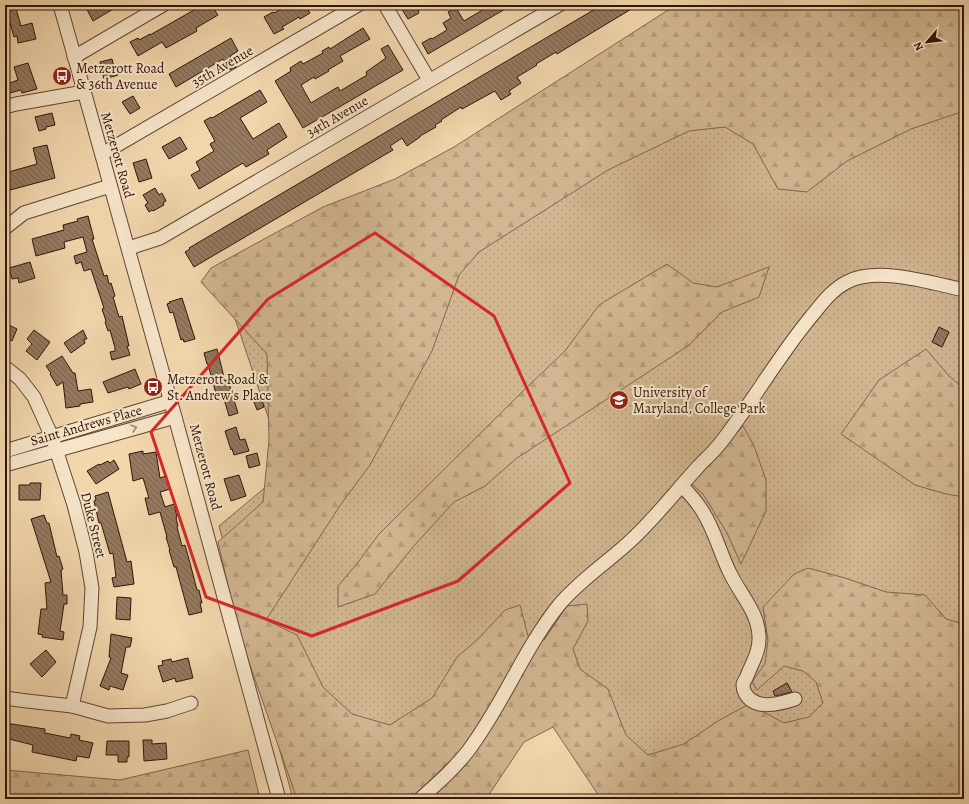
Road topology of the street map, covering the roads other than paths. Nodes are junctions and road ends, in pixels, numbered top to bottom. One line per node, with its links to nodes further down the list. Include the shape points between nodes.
1 (60, 5): 6 (street, Metzerott Road)
2 (163, 5): 6 (street)
3 (358, 5): 10 (street, 35th Avenue)
4 (385, 5): 7 (street)
5 (558, 5): 7 (street, 34th Avenue)
6 (74, 57): 8 (street, Metzerott Road)
7 (429, 80): 13 (street, 34th Avenue, via 160,238)
8 (84, 92): 9 (street); 10 (street, Metzerott Road)
9 (5, 107)
10 (102, 154): 11 (street, Metzerott Road)
11 (110, 186): 12 (street, via 24,212); 13 (street, Metzerott Road)
12 (5, 228)
13 (128, 248): 16 (street, Metzerott Road)
14 (964, 290): 22 (street, via 922,280 879,275 848,281 836,288 773,367 720,444)
15 (5, 367): 18 (street, Duke Street, via 20,379 34,397)
16 (171, 401): 17 (street, Metzerott Road); 18 (street, Saint Andrews Place)
17 (176, 417): 19 (street, Saint Andrews Place, one-way to 17); 27 (street, Metzerott Road)
18 (52, 437): 19 (street, Duke Street); 20 (street, Saint Andrews Place)
19 (57, 450): 21 (street, Saint Andrews Place); 26 (street, Duke Street, via 86,552 92,588 90,627)
20 (5, 451)
21 (5, 465)
22 (682, 486): 24 (street, via 704,513 730,574 758,624 758,649 743,684 744,692 756,704 780,704); 28 (street, via 640,532 560,604 535,640 485,726 467,751)
23 (5, 698): 26 (street)
24 (795, 699)
25 (191, 703): 26 (street, via 167,712 121,716 108,716)
26 (72, 706)
27 (279, 799)
28 (420, 799)

